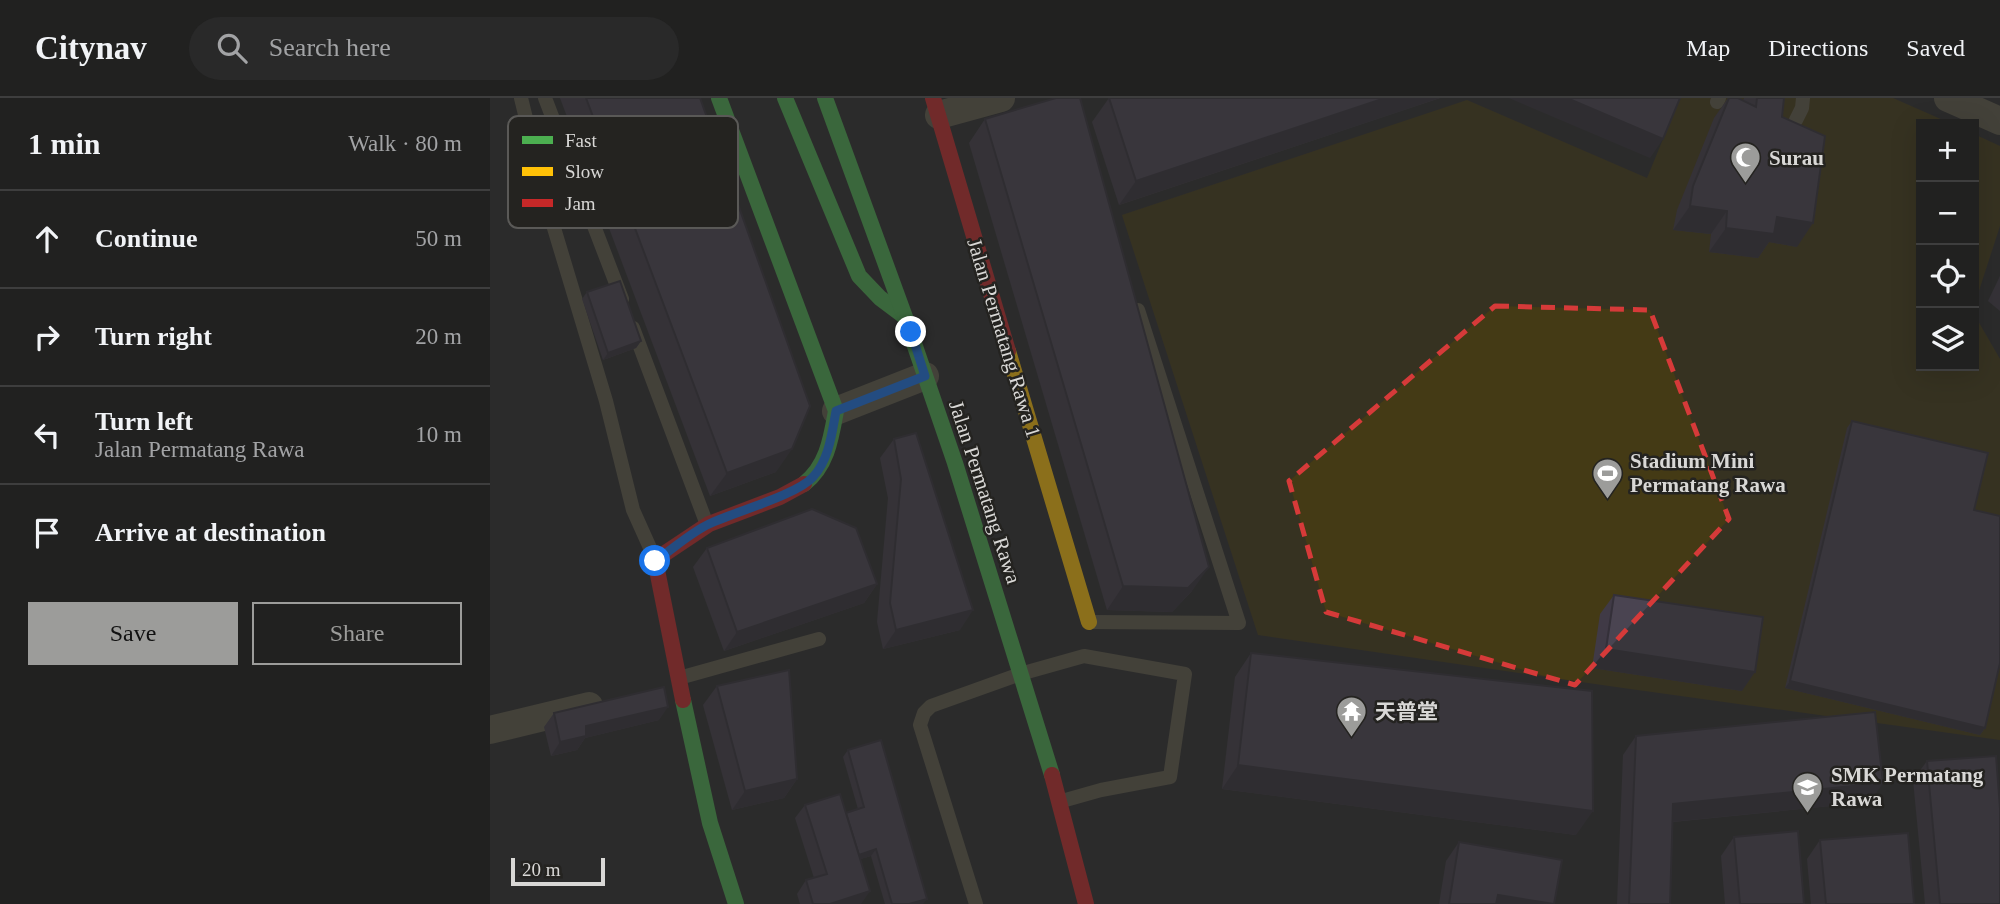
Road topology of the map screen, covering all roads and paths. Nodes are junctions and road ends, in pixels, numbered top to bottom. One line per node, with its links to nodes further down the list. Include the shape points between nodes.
1 (521, 98): 10 (lane)
2 (545, 98): 11 (lane)
3 (719, 98): 12 (street)
4 (785, 98): 19 (street, via 859,276 889,308)
5 (1001, 98): 9 (street, Jalan Permatang Rawa 1)
6 (1803, 98): 13 (lane)
7 (1948, 98): 14 (street)
8 (831, 100): 19 (street, Jalan Permatang Rawa)
9 (936, 107): 24 (street, Jalan Permatang Rawa 1)
10 (525, 116)
11 (552, 116)
12 (726, 116)
13 (1796, 120)
14 (2000, 121)
15 (738, 149): 21 (street)
16 (554, 228): 23 (lane, via 633,510)
17 (594, 228): 22 (lane)
18 (1132, 295): 24 (lane, via 1239,622)
19 (905, 317): 20 (street, Jalan Permatang Rawa)
20 (925, 376): 21 (street); 26 (street, Jalan Permatang Rawa)
21 (836, 411): 22 (street, via 823,463 812,479)
22 (707, 525): 23 (street)
23 (655, 561): 27 (street)
24 (1089, 622)
25 (819, 639): 27 (lane)
26 (1020, 674): 30 (street, Jalan Permatang Rawa); 30 (lane, via 1084,656 1185,674 1171,777); 32 (lane, via 931,706 920,725)
27 (678, 678): 31 (street, via 710,823)
28 (613, 700): 29 (street)
29 (490, 730)
30 (1060, 801): 33 (street, Jalan Permatang Rawa)
31 (736, 904)
32 (976, 904)
33 (1086, 904)

